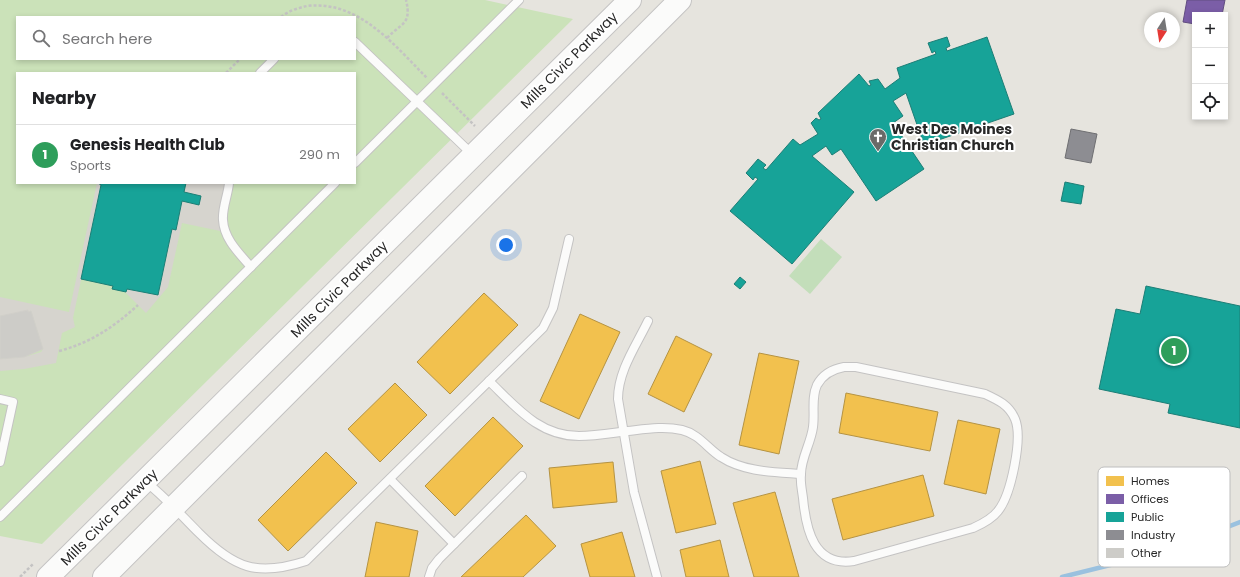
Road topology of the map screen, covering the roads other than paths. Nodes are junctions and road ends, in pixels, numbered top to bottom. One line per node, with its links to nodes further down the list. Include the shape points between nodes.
1 (520, 0): 7 (lane)
2 (630, 0): 8 (main road, Mills Civic Parkway)
3 (680, 0): 23 (main road)
4 (356, 43): 7 (lane)
5 (273, 60): 6 (lane)
6 (261, 72)
7 (417, 101): 8 (lane); 9 (lane)
8 (473, 156): 22 (main road, Mills Civic Parkway)
9 (356, 162)
10 (229, 184): 13 (lane, via 223,219 225,231 230,242)
11 (334, 184): 13 (lane)
12 (569, 239): 15 (lane, via 551,313 543,328)
13 (251, 267): 24 (lane)
14 (648, 321): 17 (lane, via 618,387)
15 (489, 381): 17 (lane, via 521,413 547,430 580,436); 21 (lane)
16 (0, 399): 18 (lane, via 13,402)
17 (623, 431): 19 (lane, via 670,427 684,430 698,437 720,457 734,464 752,469); 29 (lane, via 634,492)
18 (0, 462)
19 (801, 474): 19 (lane, via 804,513 816,548 836,561 854,561 973,528 986,522 998,511 1006,498 1018,432 1015,419 1008,408 999,400 985,394 856,367 844,367 834,369 818,384 814,395 813,427)
20 (522, 476): 25 (lane)
21 (390, 479): 23 (lane, via 306,561 274,572 257,572 228,560); 25 (lane)
22 (145, 481): 23 (lane); 26 (main road, Mills Civic Parkway)
23 (174, 508): 27 (main road)
24 (0, 517)
25 (454, 544): 28 (lane, via 432,568)
26 (48, 577)
27 (104, 577)
28 (429, 577)
29 (657, 577)

